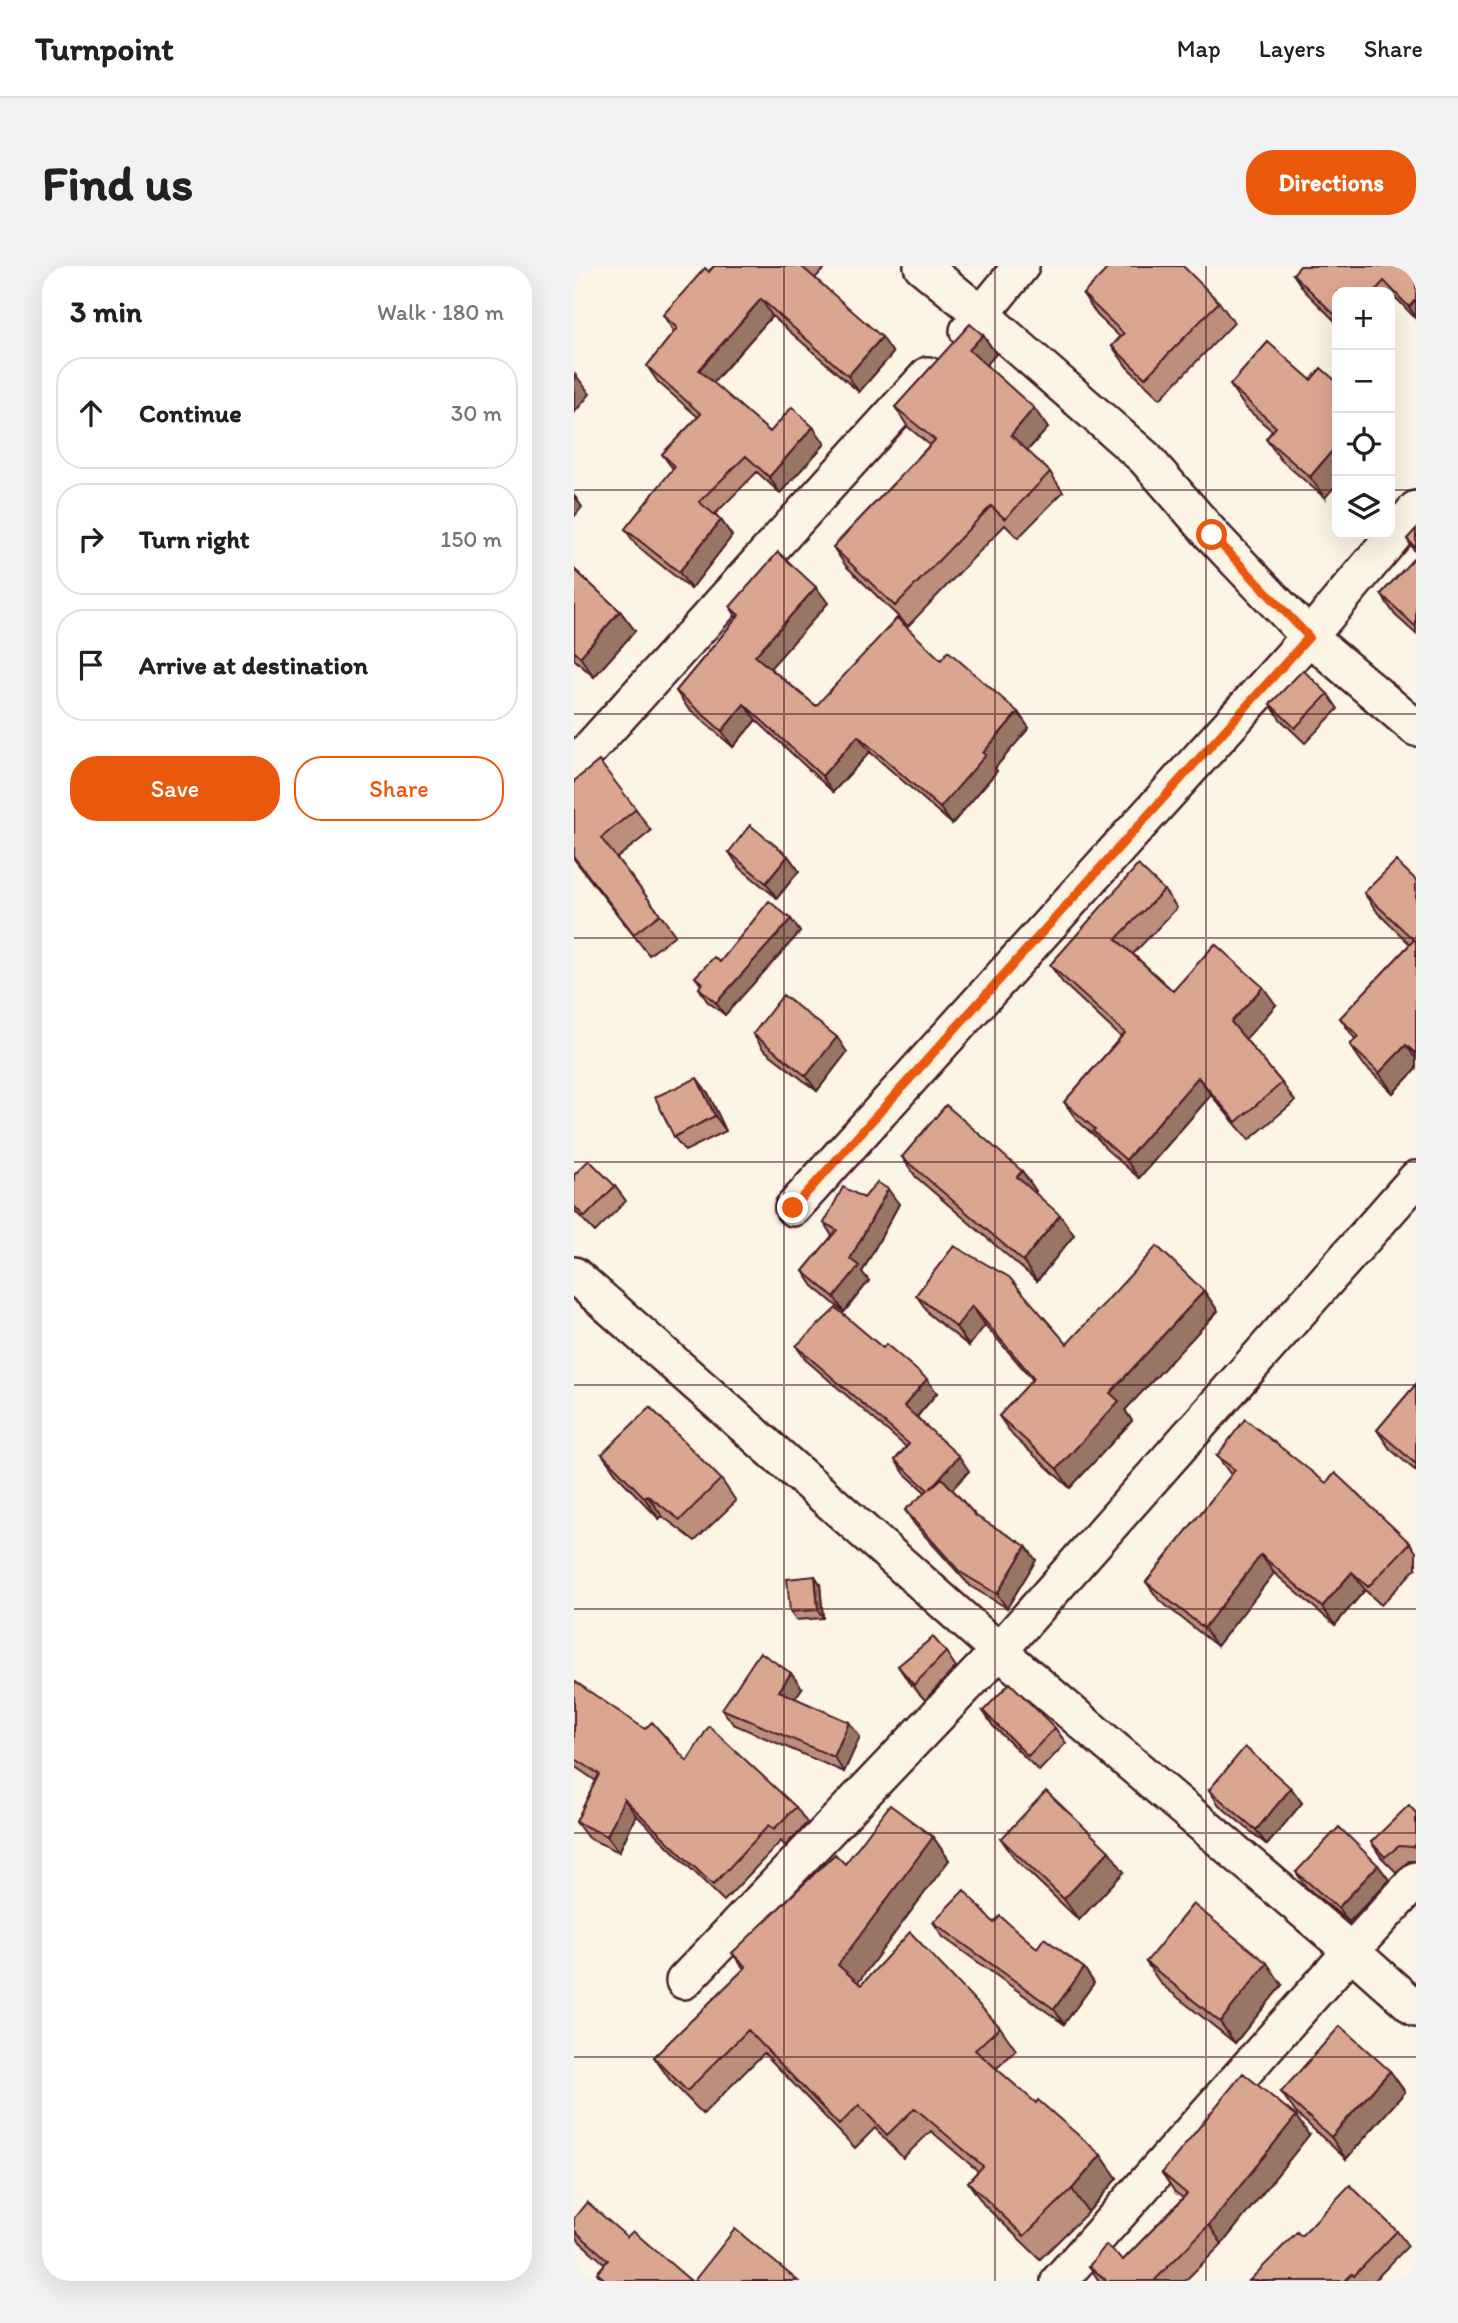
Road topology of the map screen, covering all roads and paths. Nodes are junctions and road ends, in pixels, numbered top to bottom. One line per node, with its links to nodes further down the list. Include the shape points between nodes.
1 (922, 266): 3 (street)
2 (1021, 266): 3 (street)
3 (982, 315): 5 (street, via 1145,458); 7 (street)
4 (1416, 509): 5 (street)
5 (1309, 637): 6 (street); 9 (street)
6 (1416, 728)
7 (574, 766)
8 (1416, 1179): 11 (street)
9 (793, 1208)
10 (574, 1275): 11 (street)
11 (999, 1651): 13 (street); 14 (street)
12 (1416, 1880): 13 (street)
13 (1351, 1951): 15 (street); 16 (street)
14 (684, 1981)
15 (1416, 2009)
16 (1059, 2281)

